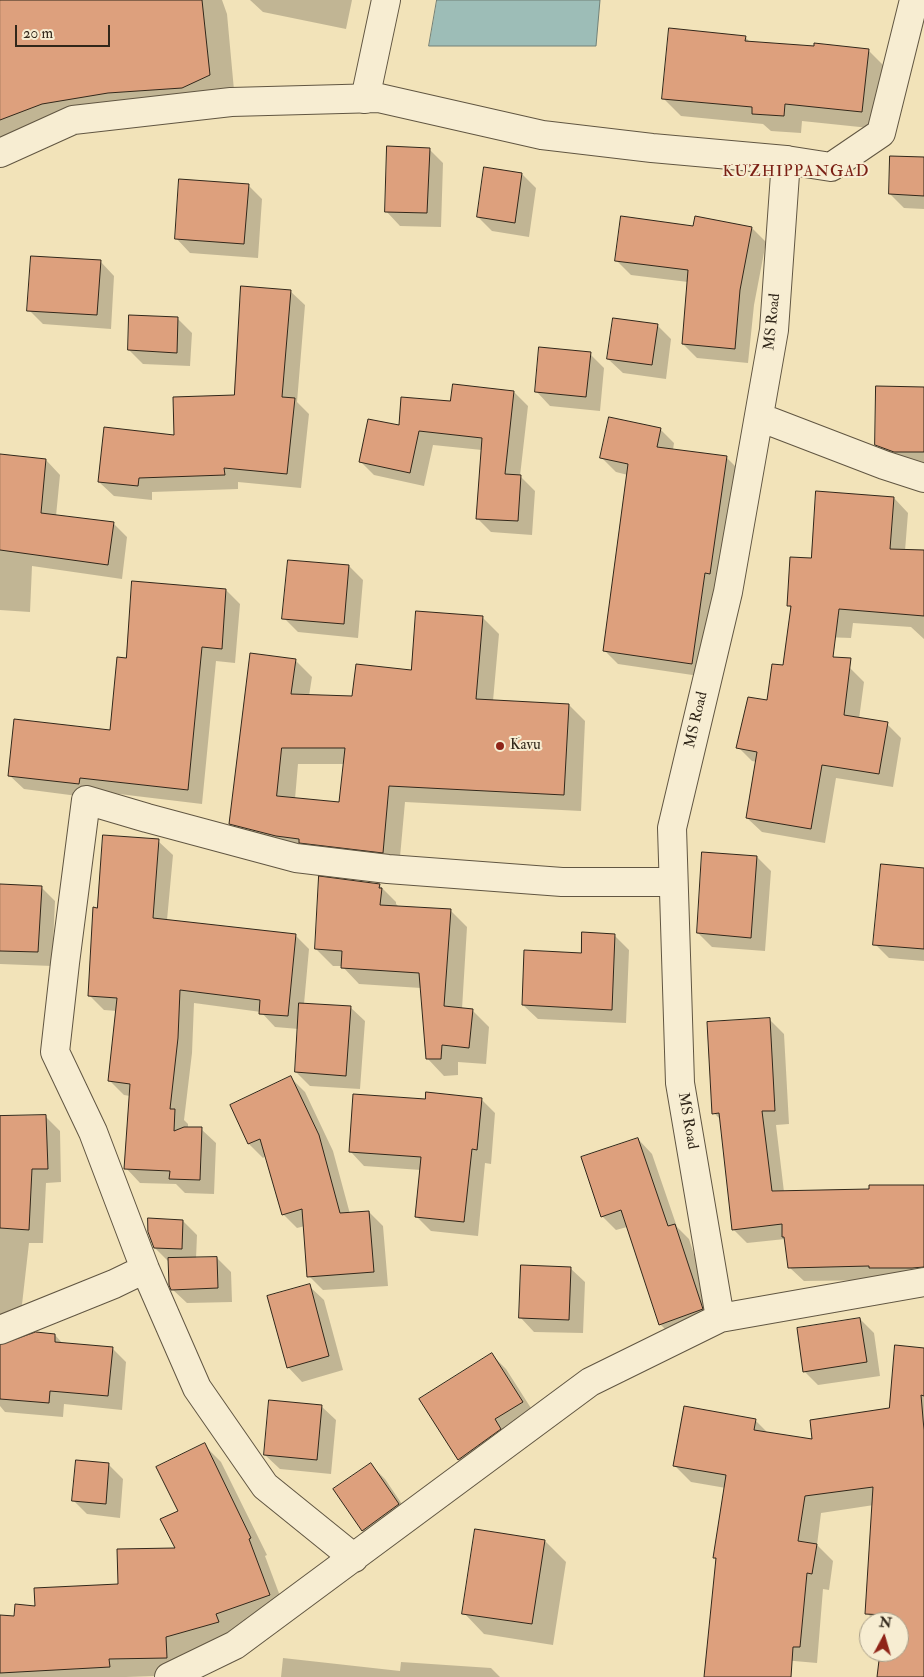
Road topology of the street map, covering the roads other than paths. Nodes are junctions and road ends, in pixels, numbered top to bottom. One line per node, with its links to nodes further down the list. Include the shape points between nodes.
1 (386, 0): 3 (street)
2 (914, 0): 5 (street, via 881,133 831,166)
3 (365, 99): 4 (street, via 231,102 73,120); 5 (street, via 379,98 542,135)
4 (0, 154)
5 (786, 160): 6 (street, MS Road, via 774,330)
6 (759, 417): 7 (street, via 884,466); 8 (street, MS Road, via 728,592 672,828)
7 (924, 478)
8 (673, 882): 9 (street, via 562,882 388,869 296,858 86,800 55,1052 93,1132); 11 (street, MS Road, via 680,1083)
9 (145, 1269): 12 (street); 13 (street, via 197,1388 265,1486)
10 (924, 1282): 11 (street)
11 (720, 1318): 13 (street, via 590,1382)
12 (0, 1330)
13 (354, 1558): 14 (street, via 235,1646)
14 (169, 1677)

